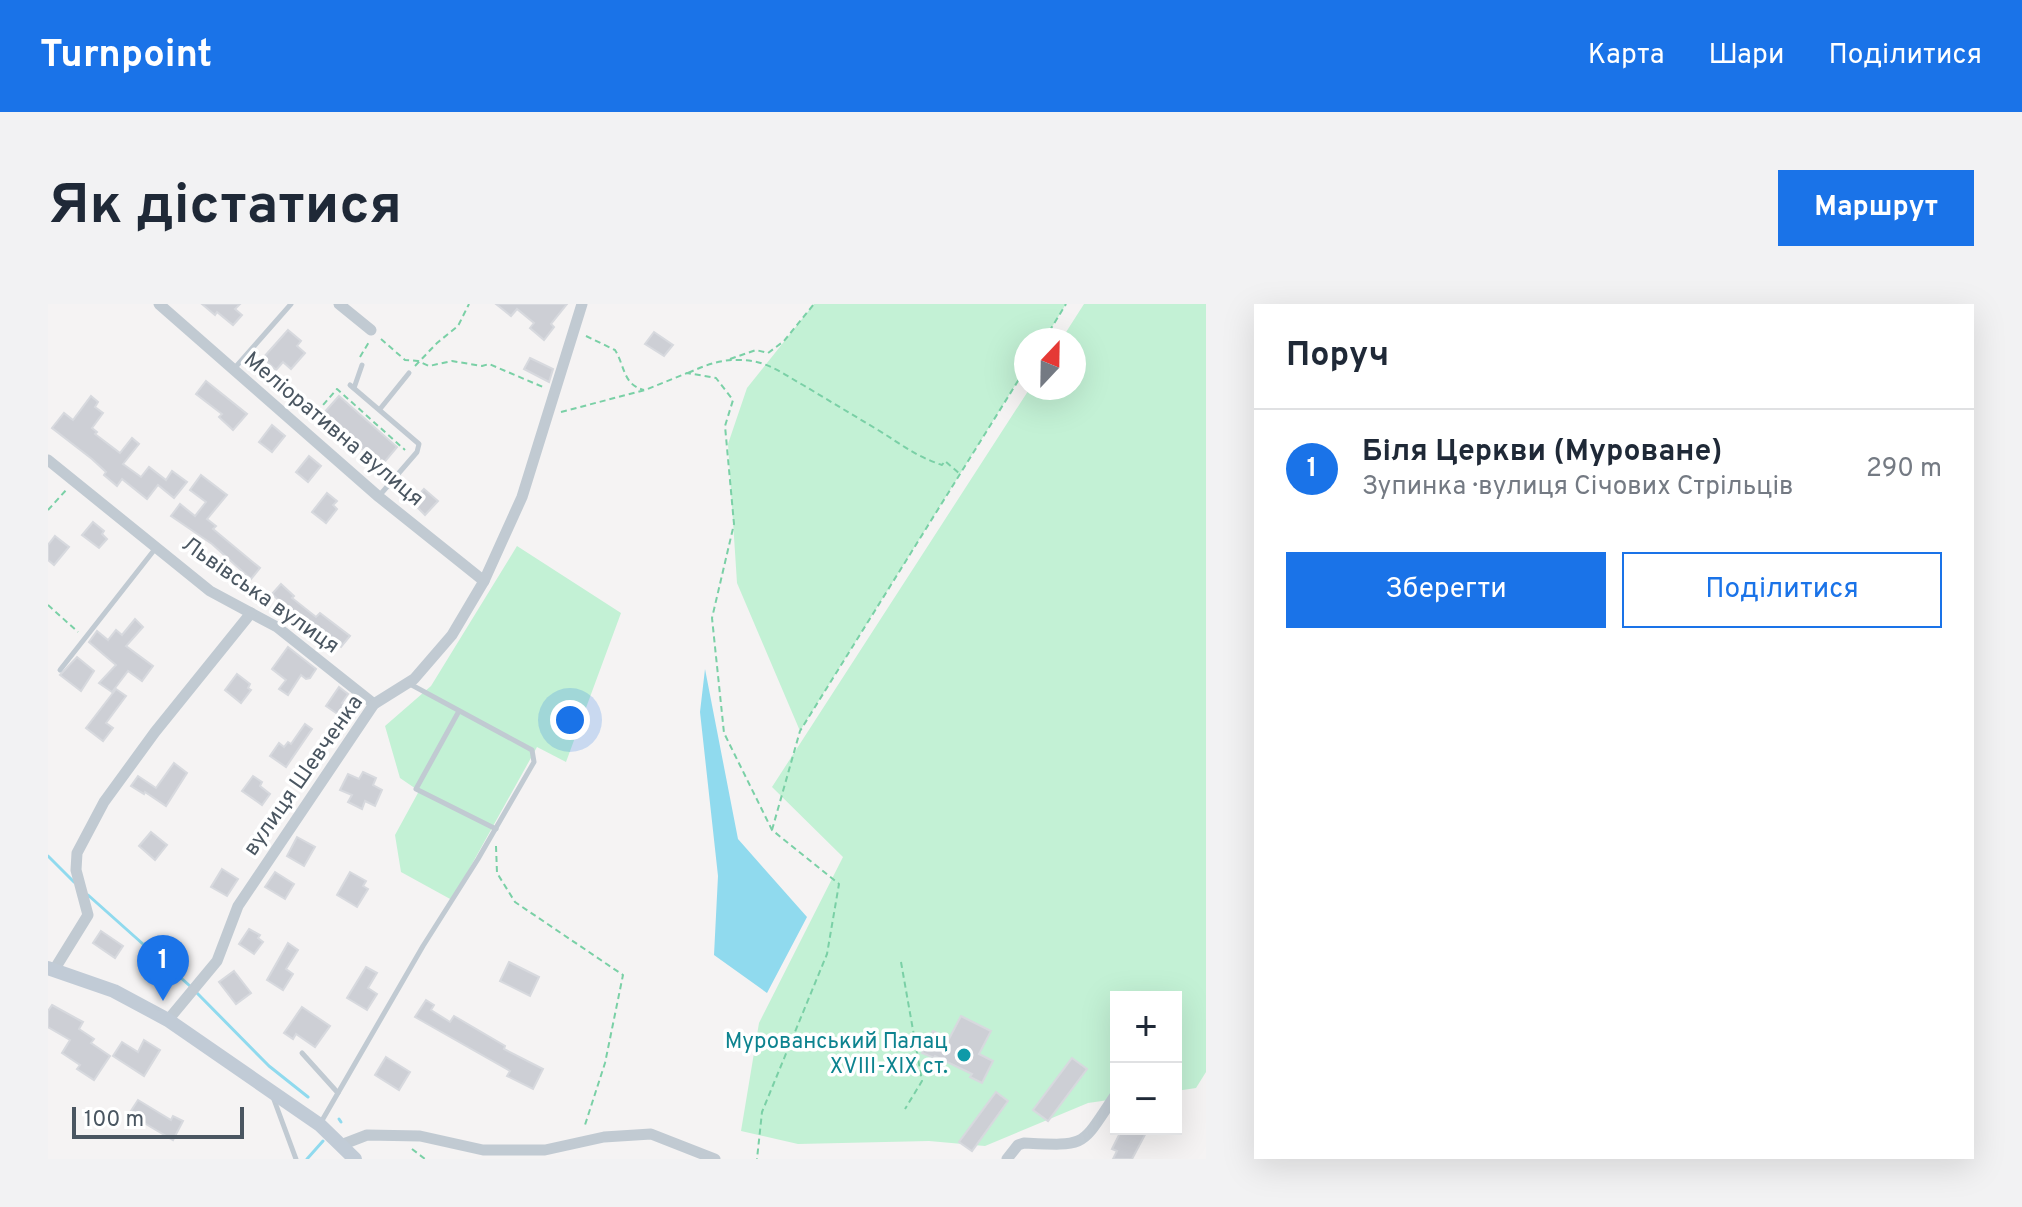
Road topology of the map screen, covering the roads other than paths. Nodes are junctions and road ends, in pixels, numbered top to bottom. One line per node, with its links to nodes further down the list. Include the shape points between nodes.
1 (159, 304): 7 (street, Меліоративна вулиця)
2 (291, 304): 7 (lane)
3 (339, 304): 5 (street)
4 (582, 304): 13 (street, вулиця Шевченка, via 522,497)
5 (371, 330)
6 (360, 368): 9 (lane, via 352,386)
7 (232, 371): 11 (street, Меліоративна вулиця)
8 (409, 373): 9 (lane)
9 (380, 409): 11 (lane, via 419,444)
10 (48, 460): 12 (street, Львівська вулиця)
11 (379, 497): 13 (street, Меліоративна вулиця)
12 (156, 548): 14 (street, Львівська вулиця, via 210,591); 15 (lane)
13 (484, 581): 16 (street, вулиця Шевченка, via 452,635)
14 (251, 613): 17 (street, Львівська вулиця, via 277,627); 20 (street, via 104,802 77,853 88,915)
15 (60, 670)
16 (408, 683): 17 (street, вулиця Шевченка); 18 (lane)
17 (374, 704): 21 (street, вулиця Шевченка, via 238,906 206,978)
18 (459, 711): 19 (lane, via 535,755); 19 (lane, via 416,789)
19 (496, 829): 24 (lane)
20 (51, 969): 21 (street, via 114,991)
21 (168, 1020): 23 (street)
22 (302, 1053): 24 (lane)
23 (270, 1089): 26 (street); 28 (lane)
24 (338, 1093): 26 (lane)
25 (1110, 1103): 31 (street, via 1086,1138 1072,1146 1024,1143)
26 (320, 1125): 27 (street)
27 (341, 1145): 29 (street); 30 (street, via 367,1135 402,1135 483,1150 545,1150 604,1137 651,1134)
28 (296, 1159)
29 (355, 1159)
30 (715, 1159)
31 (1007, 1159)

